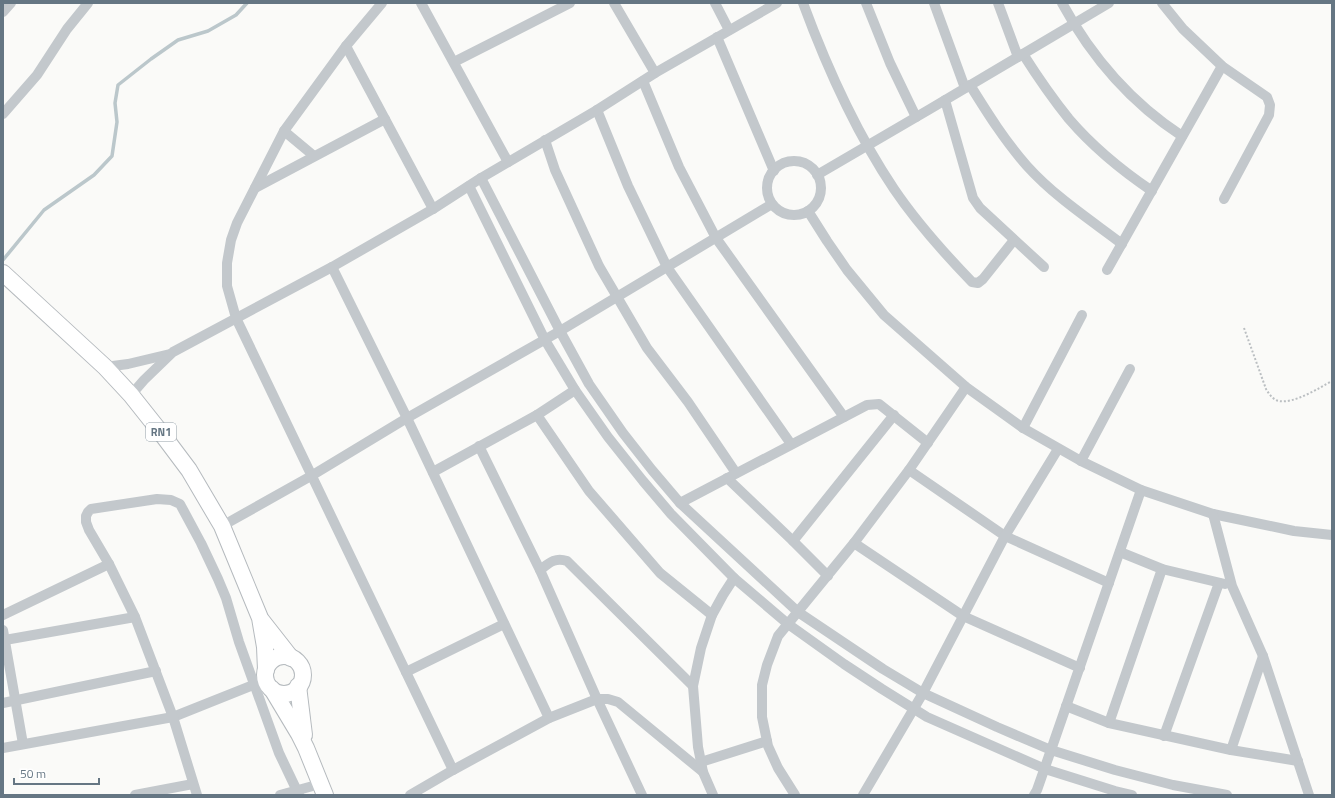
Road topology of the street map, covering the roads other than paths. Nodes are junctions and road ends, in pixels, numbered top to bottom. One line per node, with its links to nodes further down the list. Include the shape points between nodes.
1 (11, 3): 16 (street)
2 (88, 3): 29 (street, via 67,29 37,75)
3 (382, 3): 20 (street)
4 (421, 3): 22 (street)
5 (570, 3): 22 (street)
6 (614, 3): 24 (street)
7 (715, 3): 18 (street)
8 (777, 3): 18 (street)
9 (803, 3): 35 (street, via 829,69)
10 (866, 3): 30 (street, via 890,63)
11 (934, 3): 26 (street)
12 (998, 3): 21 (street)
13 (1062, 3): 17 (street)
14 (1109, 3): 17 (street)
15 (1162, 3): 23 (street, via 1183,29)
16 (3, 12)
17 (1074, 24): 21 (street); 33 (street, via 1121,86 1149,112)
18 (729, 30): 19 (street)
19 (717, 37): 24 (street); 38 (street)
20 (346, 46): 31 (street); 32 (street)
21 (1020, 55): 26 (street); 43 (street, via 1085,136 1117,165)
22 (454, 62): 37 (street)
23 (1222, 66): 33 (street); 44 (street, via 1263,94 1270,105 1269,115)
24 (655, 73): 25 (street)
25 (643, 81): 28 (street); 48 (street, via 679,166)
26 (968, 87): 27 (street); 50 (street, via 1028,166 1069,205)
27 (945, 100): 30 (street); 49 (street, via 973,198)
28 (597, 110): 34 (street); 52 (street, via 628,186)
29 (3, 114)
30 (916, 117): 35 (street)
31 (385, 119): 36 (street); 46 (street)
32 (284, 131): 36 (street); 42 (street)
33 (1182, 136): 43 (street)
34 (545, 140): 37 (street); 56 (street, via 555,170 599,266)
35 (867, 146): 39 (street); 49 (street, via 910,210 940,248 972,282 981,281)
36 (314, 156): 42 (street)
37 (508, 162): 40 (street)
38 (774, 171): 39 (street, via 789,162 798,162 807,165); 45 (street, via 767,187)
39 (817, 175): 47 (street, via 821,193)
40 (481, 178): 41 (street); 59 (street)
41 (469, 186): 46 (street); 60 (street)
42 (255, 188): 58 (street, via 237,223 227,263 227,286)
43 (1152, 191): 50 (street)
44 (1224, 199)
45 (772, 204): 47 (street, via 785,214 801,214); 48 (street)
46 (432, 209): 51 (street)
47 (808, 211): 64 (street, via 831,247 884,315)
48 (716, 238): 52 (street); 69 (street)
49 (1014, 240): 53 (street)
50 (1122, 244): 54 (street)
51 (332, 267): 58 (street); 70 (street)
52 (667, 267): 56 (street); 73 (street)
53 (1044, 267)
54 (1107, 270)
55 (8, 277): 62 (main road, RN1)
56 (617, 297): 59 (street); 79 (street, via 647,348 688,402)
57 (1082, 315): 71 (street)
58 (236, 318): 61 (street); 80 (street)
59 (560, 331): 60 (street); 83 (street, via 589,384 619,427)
60 (545, 340): 65 (street); 70 (street)
61 (174, 352): 62 (street); 66 (street)
62 (105, 367): 66 (main road, RN1)
63 (1130, 369): 76 (street)
64 (966, 387): 71 (street); 72 (street)
65 (575, 390): 67 (street); 95 (street, via 643,481 671,514)
66 (131, 395): 85 (main road, RN1, via 189,470)
67 (537, 415): 74 (street); 101 (street, via 589,491 660,573)
68 (894, 415): 69 (street, via 879,404 875,404); 72 (street); 88 (street)
69 (844, 416): 73 (street)
70 (407, 418): 78 (street); 80 (street)
71 (1023, 428): 75 (street)
72 (928, 443): 77 (street)
73 (791, 444): 79 (street)
74 (479, 446): 78 (street); 93 (street)
75 (1058, 449): 76 (street); 87 (street)
76 (1081, 461): 82 (street)
77 (909, 470): 87 (street); 89 (street)
78 (433, 472): 105 (street)
79 (736, 473): 81 (street)
80 (311, 476): 85 (street); 112 (street)
81 (727, 478): 83 (street); 88 (street)
82 (1141, 490): 84 (street); 90 (street)
83 (680, 503): 99 (street)
84 (1213, 514): 86 (street, via 1294,531); 98 (street)
85 (222, 526): 104 (main road, RN1)
86 (1332, 535)
87 (1005, 536): 96 (street); 102 (street)
88 (793, 541): 94 (street)
89 (854, 543): 94 (street); 102 (street)
90 (1120, 552): 92 (street); 96 (street)
91 (109, 564): 100 (street); 103 (street); 113 (street, via 86,522 91,509 158,499 180,504 218,579 239,642)
92 (1162, 569): 97 (street); 124 (street)
93 (540, 570): 115 (street, via 556,559 567,561); 117 (street)
94 (828, 576): 99 (street)
95 (734, 578): 101 (street); 106 (street)
96 (1109, 583): 110 (street)
97 (1219, 583): 98 (street); 125 (street)
98 (1232, 586): 108 (street)
99 (798, 612): 106 (street); 116 (street)
100 (3, 615)
101 (712, 616): 115 (street, via 701,648)
102 (963, 616): 110 (street); 116 (street)
103 (135, 617): 107 (street); 111 (street)
104 (260, 618): 109 (main road, RN1); 113 (main road, RN1, via 265,647)
105 (504, 624): 112 (street); 123 (street)
106 (788, 624): 121 (street, via 844,664); 126 (street, via 778,636 762,685 762,718)
107 (4, 635): 118 (street)
108 (1263, 656): 131 (street); 132 (street)
109 (291, 658): 113 (main road, via 278,657 268,664); 114 (main road, RN1, via 296,660 302,670)
110 (1080, 668): 120 (street)
111 (156, 671): 118 (street); 122 (street)
112 (406, 672): 135 (street)
113 (264, 681): 114 (main road, via 276,692 286,694); 122 (street); 129 (main road, RN1, via 292,720); 139 (street, via 280,753)
114 (298, 686): 129 (main road, RN1)
115 (693, 686): 133 (street)
116 (923, 693): 121 (street); 130 (street)
117 (597, 699): 123 (street); 136 (street, via 618,702); 145 (street)
118 (16, 700): 119 (street); 127 (street)
119 (3, 703)
120 (1066, 706): 124 (street); 130 (street)
121 (914, 708): 134 (street, via 927,717); 148 (street)
122 (173, 717): 127 (street); 137 (street)
123 (550, 718): 135 (street)
124 (1110, 723): 125 (street)
125 (1164, 736): 131 (street)
126 (767, 741): 133 (street); 147 (street, via 778,768)
127 (23, 744): 128 (street)
128 (3, 748)
129 (306, 748): 138 (main road, RN1)
130 (1051, 750): 134 (street); 151 (street, via 1172,785)
131 (1231, 750): 132 (street)
132 (1298, 761): 152 (street)
133 (701, 762): 136 (street)
134 (1045, 769): 140 (street); 149 (street)
135 (453, 770): 144 (street)
136 (704, 772): 146 (street)
137 (193, 784): 141 (street); 142 (street)
138 (322, 790): 139 (street)
139 (298, 792): 143 (street)
140 (1114, 793): 150 (street)
141 (135, 795)
142 (197, 795)
143 (280, 795)
144 (410, 795)
145 (642, 795)
146 (713, 795)
147 (795, 795)
148 (863, 795)
149 (1034, 795)
150 (1132, 795)
151 (1227, 795)
152 (1309, 795)

